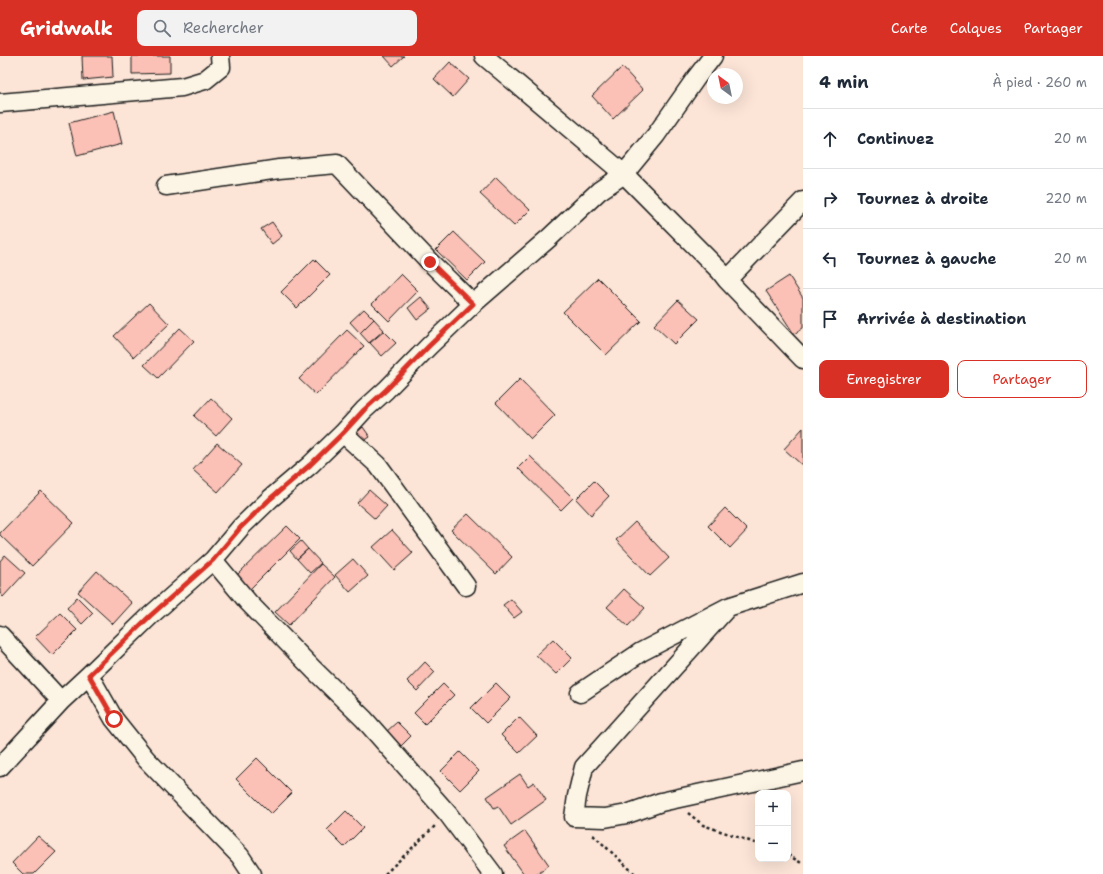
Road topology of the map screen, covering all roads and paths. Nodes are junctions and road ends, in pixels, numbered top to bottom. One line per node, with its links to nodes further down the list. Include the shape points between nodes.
1 (220, 56): 4 (street, via 221,67 206,80 182,86)
2 (484, 56): 5 (street)
3 (713, 56): 5 (street, via 656,135)
4 (0, 103)
5 (624, 174): 8 (street); 9 (street, via 599,191)
6 (166, 186): 9 (street, via 280,169 337,164)
7 (803, 200): 8 (street)
8 (727, 280): 10 (street)
9 (473, 304): 11 (street)
10 (803, 359)
11 (343, 433): 12 (street, via 241,527); 14 (street, via 378,465)
12 (213, 560): 17 (street); 23 (street, via 248,602 364,718)
13 (803, 583): 15 (street)
14 (466, 586)
15 (728, 607): 18 (street, via 641,652); 24 (street, via 584,767)
16 (0, 635): 19 (street)
17 (89, 675): 19 (street); 28 (street, via 114,719 146,759 240,856)
18 (580, 693)
19 (61, 701): 20 (street)
20 (0, 767)
21 (803, 771): 24 (street, via 661,802 627,814 605,818)
22 (687, 813): 25 (path, via 703,825)
23 (448, 814): 29 (path); 30 (street)
24 (574, 817): 31 (path)
25 (755, 843)
26 (791, 857): 27 (path)
27 (803, 864)
28 (252, 874)
29 (385, 874)
30 (494, 874)
31 (635, 874)

